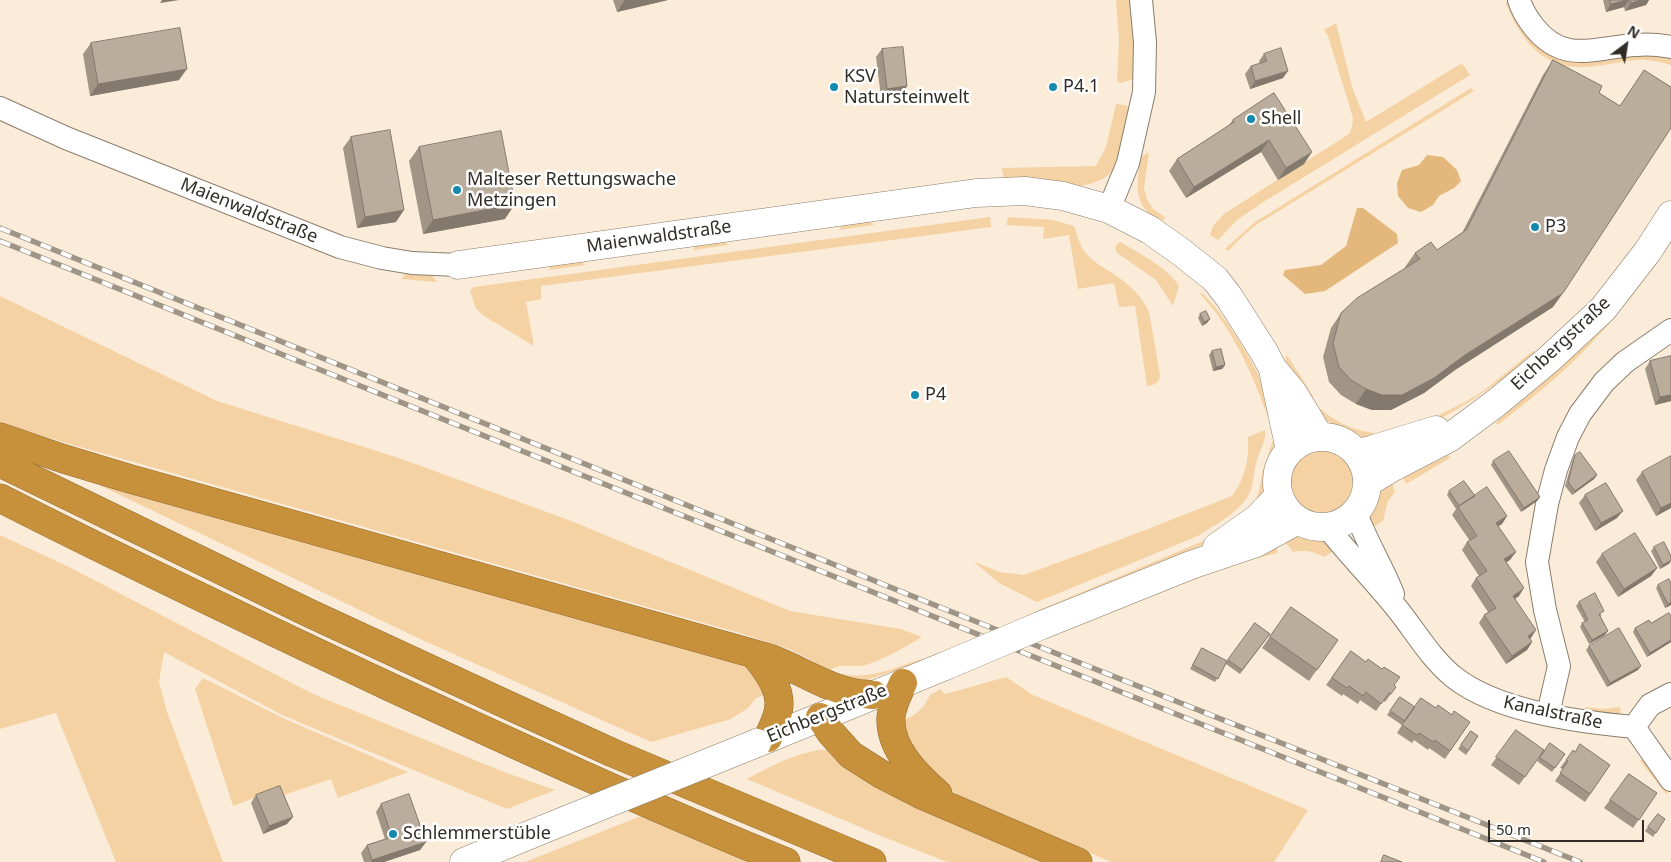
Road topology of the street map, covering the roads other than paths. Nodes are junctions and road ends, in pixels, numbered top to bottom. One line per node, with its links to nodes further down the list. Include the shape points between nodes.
1 (1141, 0): 5 (street, via 1144,92 1128,163)
2 (1519, 0): 3 (street, via 1528,20 1540,35 1566,50 1582,52 1636,45)
3 (1671, 47)
4 (0, 108): 7 (street, Maienwaldstraße, via 66,138 340,247 404,262)
5 (1109, 209): 7 (main road, Maienwaldstraße, via 1063,196 1025,191 976,193); 9 (main road, Maienwaldstraße, via 1150,230 1215,279 1244,319)
6 (1671, 215): 10 (main road, Eichbergstraße, via 1603,309 1548,360)
7 (458, 265)
8 (1671, 330): 28 (street, via 1625,362 1604,382 1580,414 1556,470 1536,562 1559,666)
9 (1273, 369): 11 (main road, Maienwaldstraße, via 1293,393); 13 (main road, Maienwaldstraße)
10 (1477, 416): 14 (main road, Eichbergstraße, via 1410,439); 16 (main road, Eichbergstraße, via 1448,438)
11 (1319, 436): 13 (main road, via 1303,440); 14 (main road, via 1340,440)
12 (0, 437): 24 (highway, via 127,478)
13 (1290, 450): 17 (main road, via 1278,471)
14 (1358, 452): 16 (main road, via 1366,466)
15 (0, 463): 36 (highway, via 503,703)
16 (1368, 482): 19 (main road, via 1365,499)
17 (1279, 496): 20 (main road); 22 (main road, Eichbergstraße, via 1258,518)
18 (0, 498): 35 (highway, via 500,738)
19 (1356, 513): 21 (main road, via 1348,520); 23 (street, Kanalstraße)
20 (1298, 520): 21 (main road, via 1312,526); 22 (main road, Eichbergstraße, via 1256,543)
21 (1327, 527): 23 (street, Kanalstraße)
22 (1190, 565): 25 (main road, Eichbergstraße, bridge)
23 (1399, 611): 28 (street, Kanalstraße, via 1440,664 1456,679 1494,700)
24 (754, 654): 27 (highway, via 785,664 830,686); 31 (highway, via 770,674 778,698 778,714)
25 (902, 684): 27 (main road, Eichbergstraße); 33 (highway, via 891,717 893,736 919,776)
26 (1671, 694): 30 (street, via 1650,705)
27 (874, 695): 29 (main road, Eichbergstraße)
28 (1548, 714): 30 (street, Kanalstraße, via 1586,723)
29 (820, 717): 31 (main road, Eichbergstraße); 33 (highway, via 852,755 881,774)
30 (1634, 727): 32 (street)
31 (763, 740): 34 (main road, Eichbergstraße, bridge)
32 (1671, 780)
33 (958, 811): 37 (highway)
34 (464, 862)
35 (786, 862)
36 (872, 862)
37 (1078, 862)

